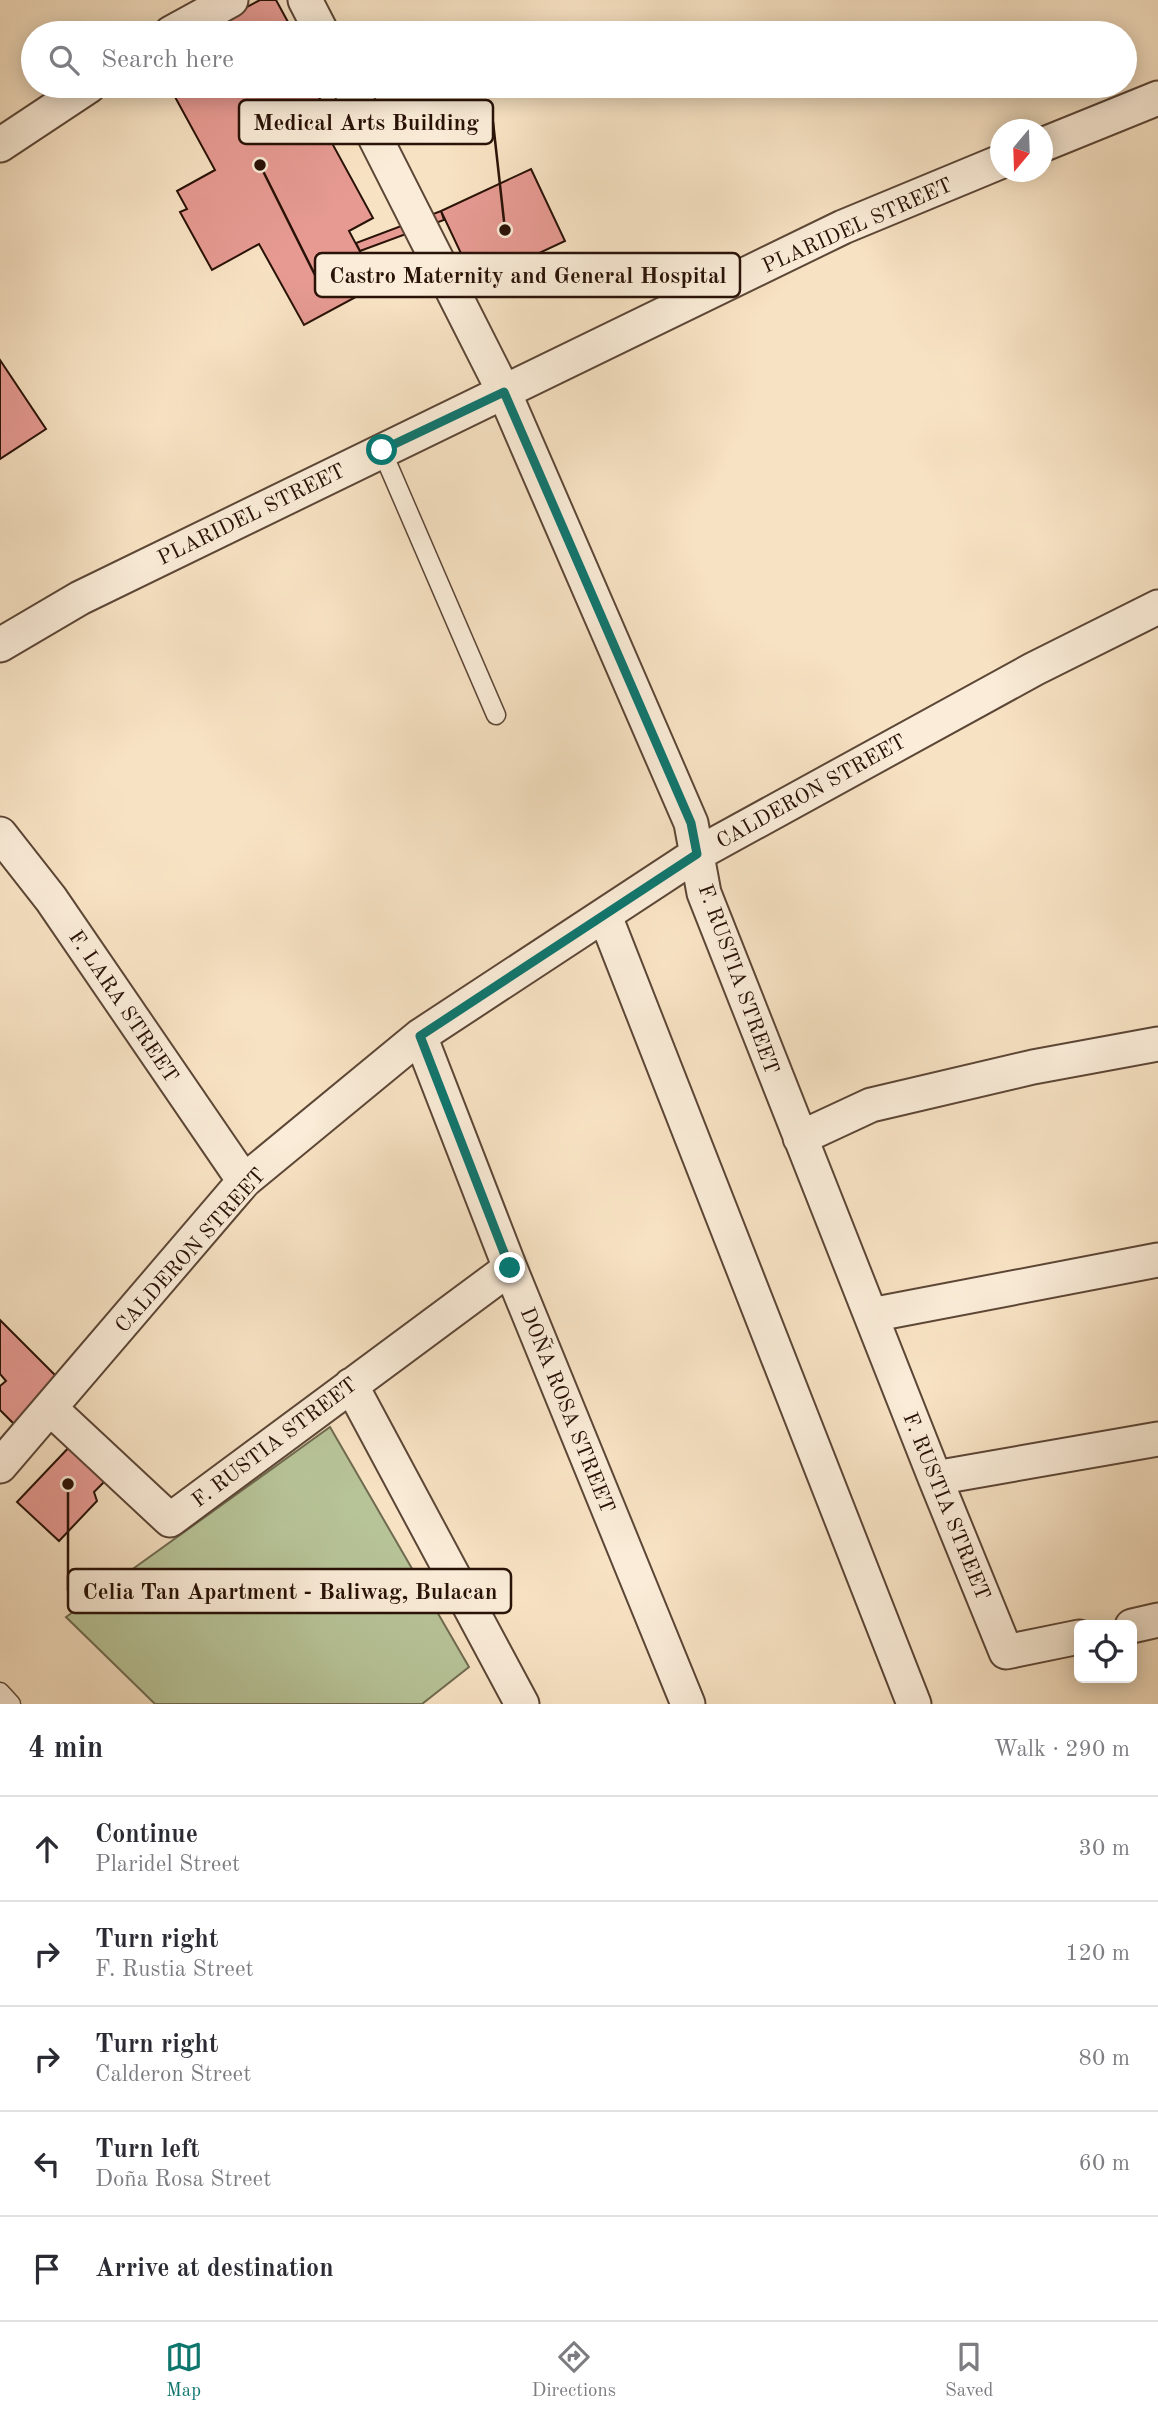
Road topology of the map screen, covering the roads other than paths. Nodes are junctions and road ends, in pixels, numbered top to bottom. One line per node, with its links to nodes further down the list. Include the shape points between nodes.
1 (231, 0): 3 (street)
2 (305, 0): 4 (street)
3 (201, 21)
4 (316, 21)
5 (71, 98): 9 (street)
6 (355, 98): 11 (street, F. RUSTIA STREET)
7 (1158, 98): 8 (street)
8 (1053, 141)
9 (0, 145)
10 (990, 166): 11 (street, PLARIDEL STREET, via 843,227)
11 (504, 392): 12 (street, PLARIDEL STREET); 17 (street, F. RUSTIA STREET, via 691,823)
12 (382, 450): 14 (street, PLARIDEL STREET, via 80,598); 15 (lane)
13 (1157, 610): 17 (street, CALDERON STREET, via 1034,669)
14 (0, 645)
15 (496, 715)
16 (0, 834): 22 (street, F. LARA STREET, via 51,899)
17 (697, 854): 18 (street, CALDERON STREET); 21 (street, F. RUSTIA STREET, via 704,893)
18 (605, 916): 19 (street, CALDERON STREET); 38 (street)
19 (420, 1036): 22 (street, CALDERON STREET); 24 (street, DOÑA ROSA STREET)
20 (1158, 1044): 21 (street, via 871,1105)
21 (800, 1138): 25 (street, F. RUSTIA STREET)
22 (244, 1181): 27 (street, CALDERON STREET)
23 (1158, 1260): 25 (street)
24 (510, 1268): 26 (street, F. RUSTIA STREET); 37 (street, DOÑA ROSA STREET)
25 (871, 1315): 30 (street, F. RUSTIA STREET)
26 (351, 1385): 27 (street, F. RUSTIA STREET, via 170,1520); 36 (street)
27 (51, 1409): 29 (street, CALDERON STREET)
28 (1158, 1439): 30 (street)
29 (0, 1465)
30 (935, 1478): 33 (street, F. RUSTIA STREET, via 1006,1652)
31 (1158, 1620): 32 (street)
32 (1137, 1625)
33 (1074, 1638)
34 (0, 1692): 35 (lane)
35 (11, 1704)
36 (522, 1704)
37 (688, 1704)
38 (914, 1704)

